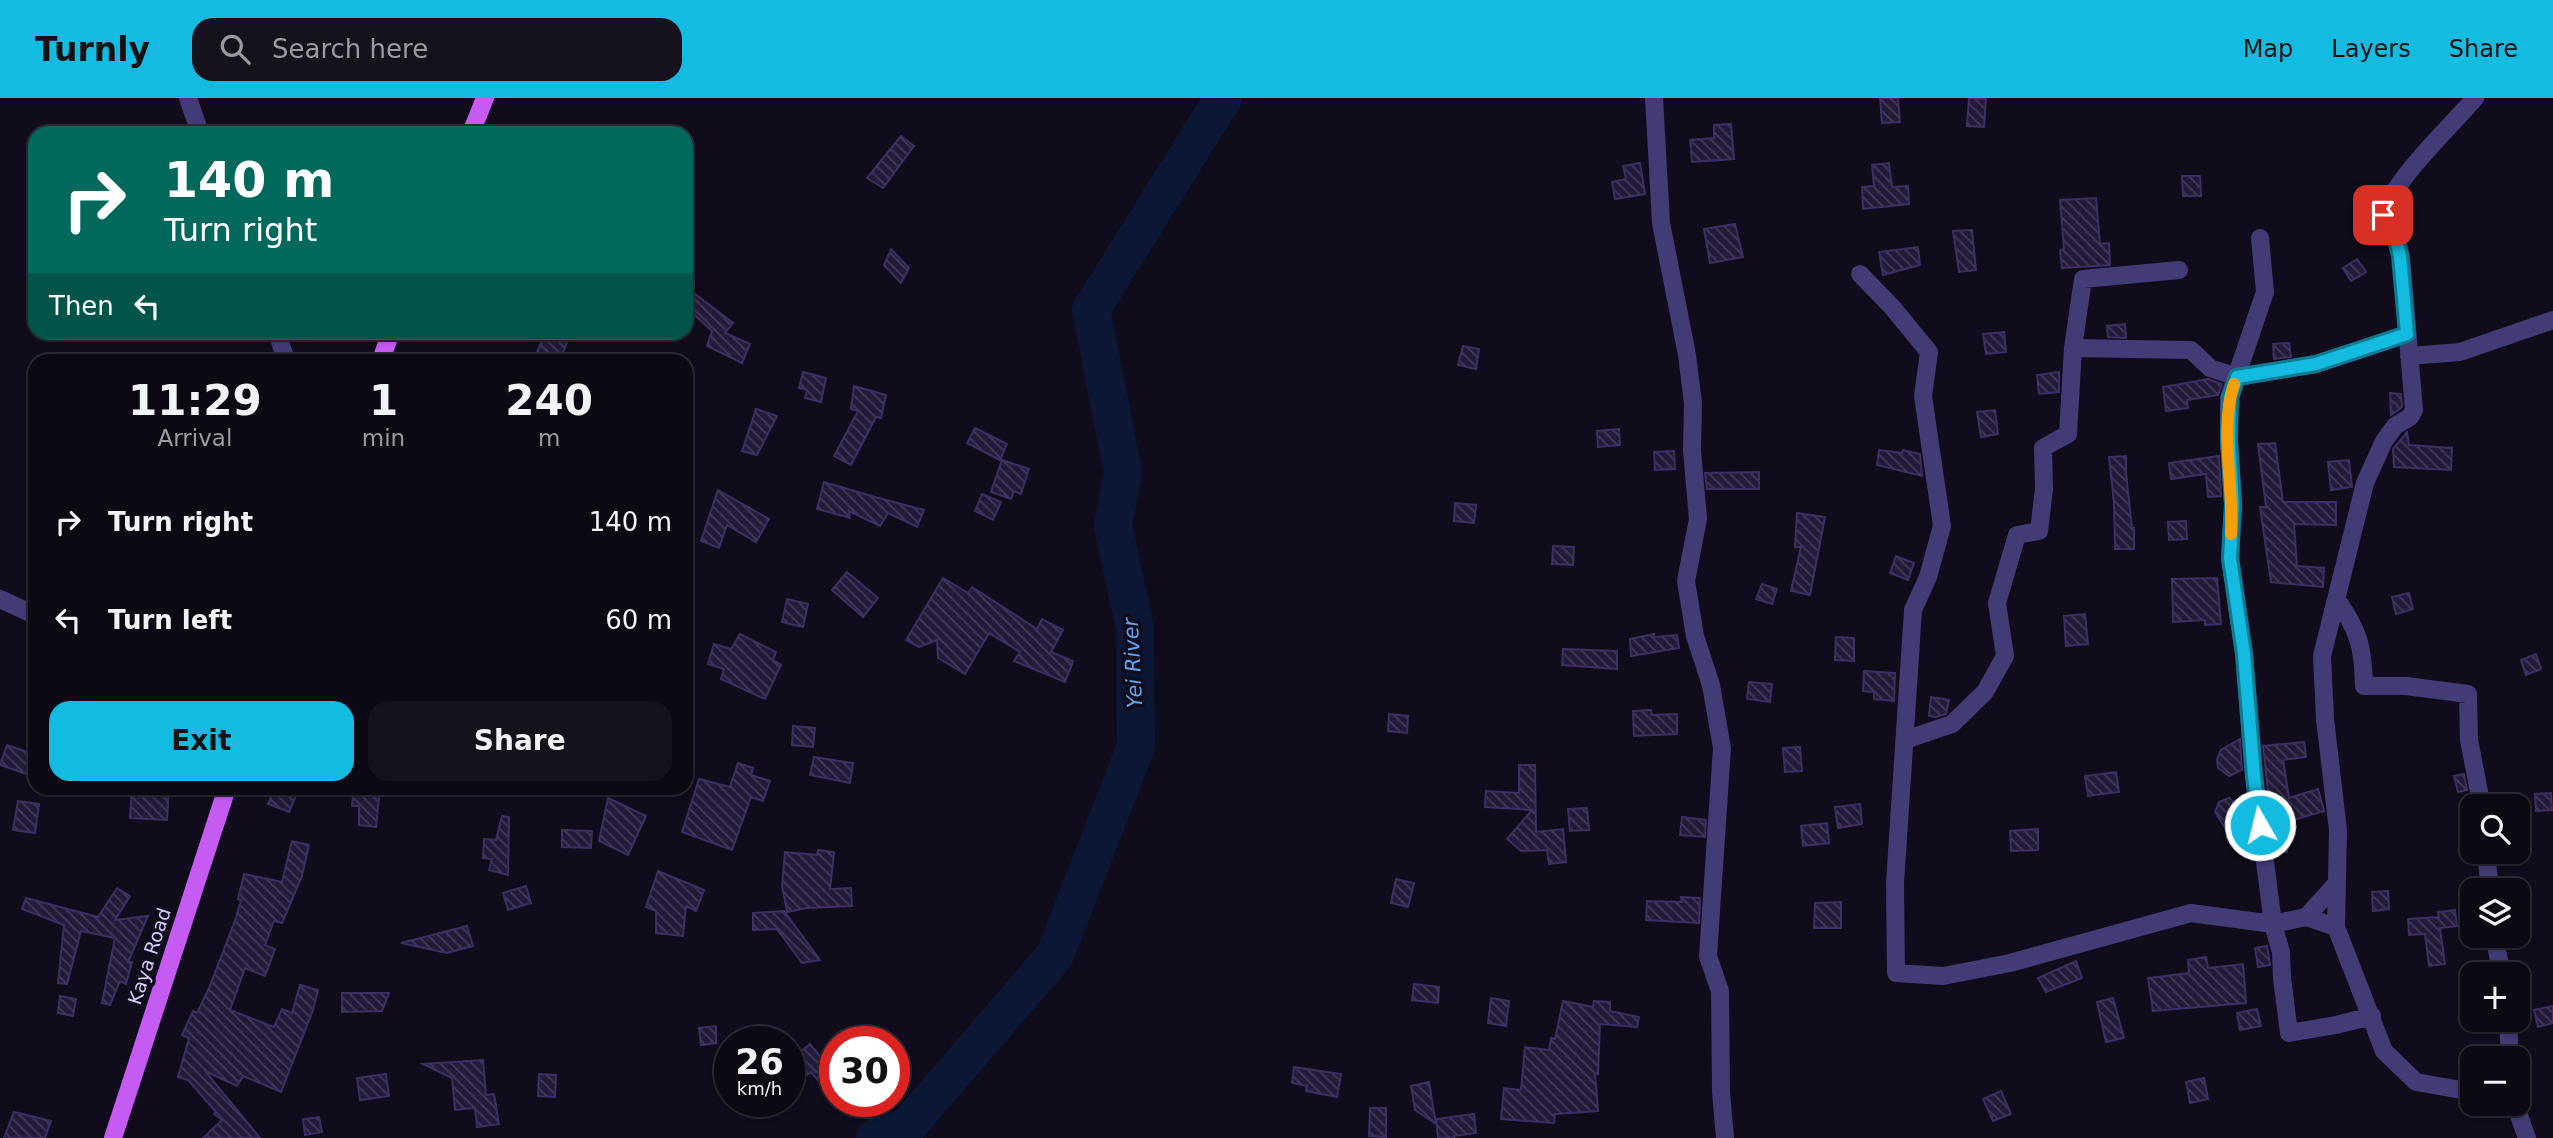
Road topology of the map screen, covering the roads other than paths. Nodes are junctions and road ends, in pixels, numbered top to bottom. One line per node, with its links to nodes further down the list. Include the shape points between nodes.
1 (188, 98): 5 (street)
2 (485, 98): 6 (main road)
3 (1654, 98): 29 (street, via 1661,223 1693,403 1698,519 1686,581 1722,748 1708,956 1720,991)
4 (2475, 98): 11 (street, via 2431,144 2383,215 2381,223 2394,231 2400,256)
5 (198, 126)
6 (474, 126)
7 (2260, 238): 14 (street, via 2265,292)
8 (2179, 270): 12 (street, via 2083,279)
9 (1860, 274): 18 (street, via 1929,352 1923,396 1942,526 1928,578 1913,610)
10 (2553, 320): 13 (street, via 2460,352)
11 (2407, 334): 13 (street); 14 (street, via 2316,364)
12 (2073, 348): 14 (street, via 2191,350 2210,368); 18 (street, via 2068,434 2043,449 2039,531 2017,535 1997,603 2005,656 1985,692 1952,724)
13 (2409, 356): 16 (street, via 2414,410 2384,442 2365,483)
14 (2237, 377): 23 (street, via 2230,398 2230,558)
15 (0, 599): 17 (street)
16 (2337, 600): 19 (street, via 2353,624 2364,656 2364,686 2468,694 2469,740); 21 (street, via 2322,656 2338,830)
17 (28, 612)
18 (1905, 740): 23 (street, via 1895,883 1896,973 1943,976 2010,963 2191,913)
19 (2479, 794)
20 (225, 795): 28 (main road, Kaya Road)
21 (2337, 883): 22 (street); 24 (street)
22 (2306, 917): 23 (street); 24 (street)
23 (2273, 924): 25 (street, via 2281,952 2288,1033)
24 (2336, 927): 25 (street)
25 (2372, 1016): 26 (street, via 2385,1051 2416,1082)
26 (2460, 1090)
27 (2520, 1116): 30 (street)
28 (113, 1138)
29 (1725, 1138)
30 (2528, 1138)

